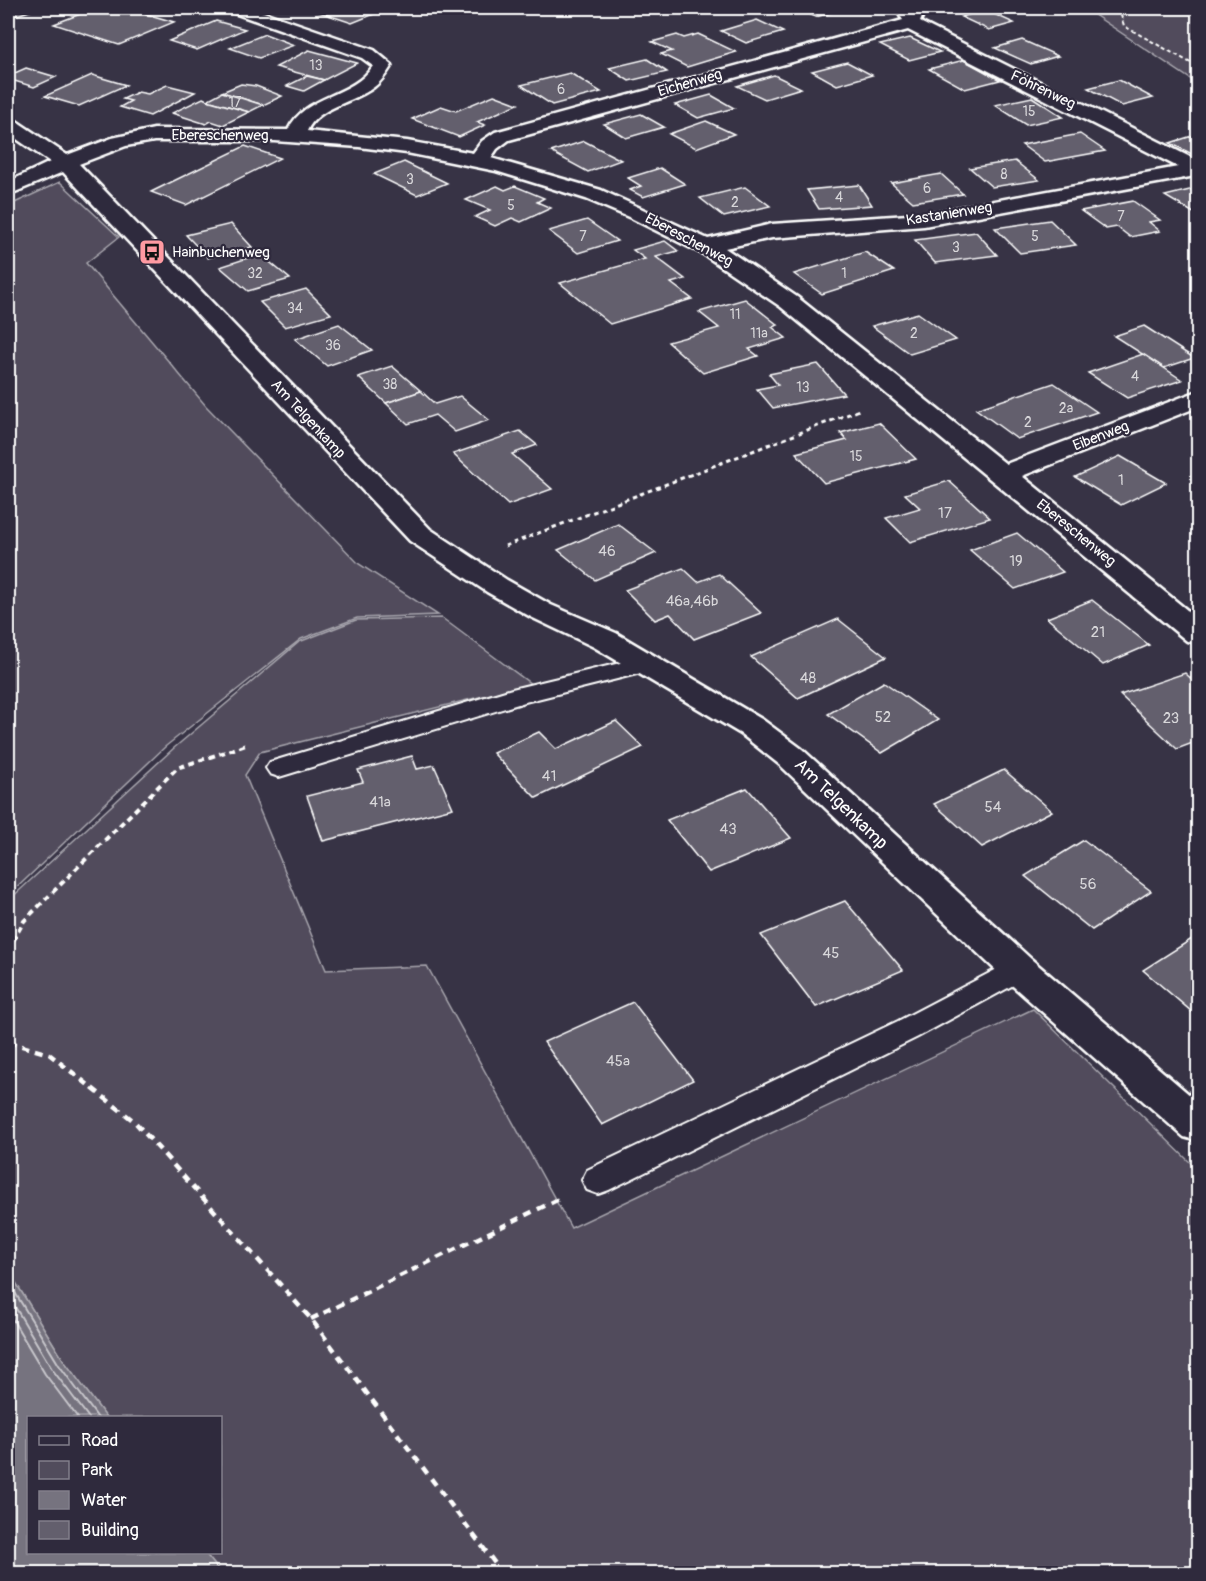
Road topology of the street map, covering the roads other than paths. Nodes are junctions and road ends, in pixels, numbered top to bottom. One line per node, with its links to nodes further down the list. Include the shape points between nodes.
1 (237, 8): 4 (street, via 368,54 383,65 378,75 362,88 305,117)
2 (907, 16): 5 (street, Eichenweg, via 869,33 502,136 489,145); 7 (street, Föhrenweg, via 1173,155 1187,163)
3 (8, 124): 6 (street, Am Telgenkamp)
4 (295, 136): 5 (street, Ebereschenweg, via 397,144); 6 (street, Ebereschenweg, via 151,135 112,144)
5 (480, 159): 9 (street, Ebereschenweg, via 611,202)
6 (67, 164): 8 (street); 13 (street, Am Telgenkamp, via 420,535 541,611 605,640)
7 (1190, 171): 9 (street, Kastanienweg, via 924,220 772,231)
8 (8, 189)
9 (706, 246): 11 (street, Ebereschenweg, via 783,298)
10 (1198, 398): 11 (street, Eibenweg)
11 (1004, 474): 12 (street, Ebereschenweg)
12 (1198, 634)
13 (645, 665): 14 (lane, via 520,695); 15 (street, Am Telgenkamp, via 752,727 791,757)
14 (279, 768)
15 (1018, 969): 16 (street, Am Telgenkamp); 17 (lane, via 908,1029)
16 (1190, 1107)
17 (598, 1180)

